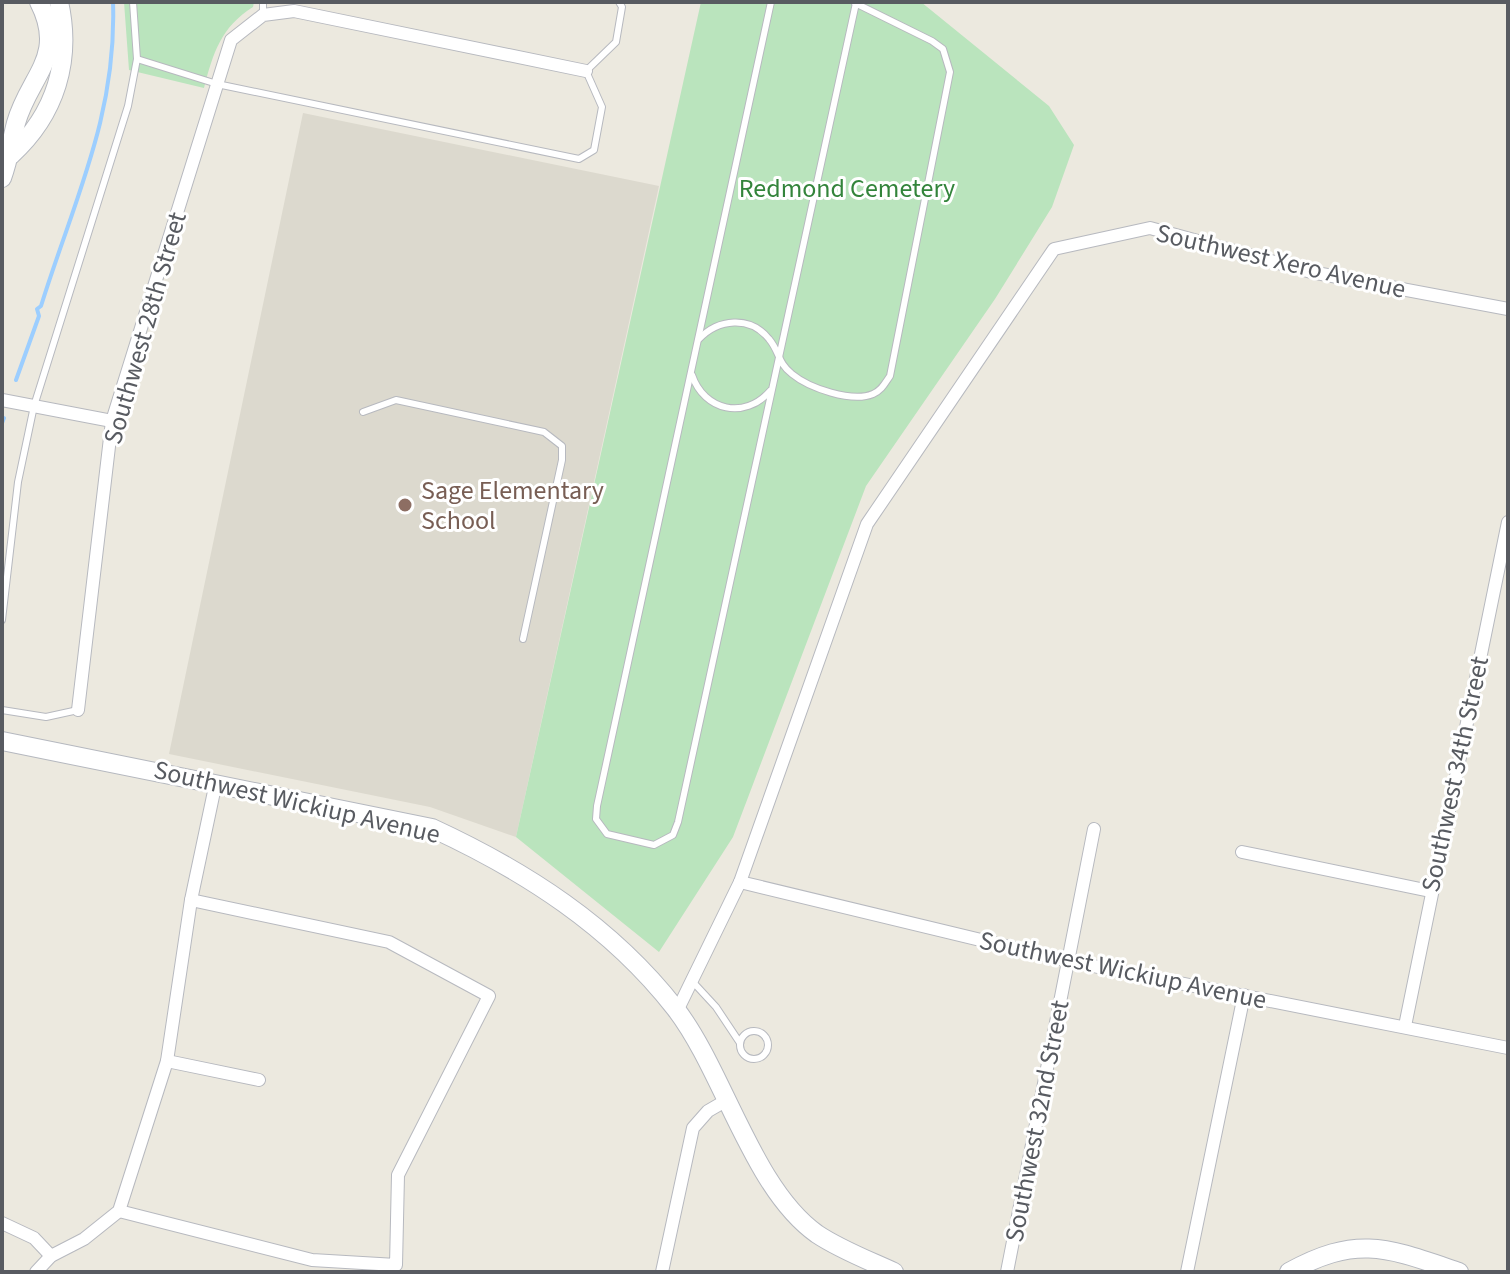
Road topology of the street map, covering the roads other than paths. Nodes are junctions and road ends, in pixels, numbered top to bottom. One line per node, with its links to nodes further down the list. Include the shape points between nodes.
1 (39, 2): 11 (street, via 49,22 49,45 43,71 16,122)
2 (59, 2): 11 (street, via 65,44 58,83 29,139)
3 (133, 2): 8 (lane)
4 (619, 2): 9 (lane, via 616,42)
5 (771, 2): 14 (lane)
6 (855, 3): 15 (lane); 15 (lane, via 932,41 943,49 950,72 890,376 882,389 855,396 808,384)
7 (263, 8): 9 (street); 10 (street, Southwest 28th Street, via 231,40)
8 (137, 59): 10 (lane); 19 (lane, via 128,106)
9 (586, 71): 10 (lane, via 602,107 594,150 579,159)
10 (217, 84): 21 (street, Southwest 28th Street)
11 (11, 155): 12 (street)
12 (2, 178)
13 (1508, 309): 31 (street, Southwest Xero Avenue, via 1311,272 1150,228 1054,249 867,524)
14 (698, 342): 15 (lane, via 715,326 744,323 769,338); 16 (lane)
15 (778, 361): 17 (lane)
16 (691, 371): 17 (lane, via 700,393 725,408 754,405); 17 (lane, via 597,806 596,819 607,834 654,845 673,835 678,822)
17 (772, 387)
18 (2, 400): 19 (street)
19 (34, 406): 21 (street); 23 (lane, via 18,482)
20 (363, 412): 24 (lane, via 396,400 544,432 562,446)
21 (112, 421): 26 (street, Southwest 28th Street)
22 (1508, 522): 32 (street, Southwest 34th Street)
23 (2, 620)
24 (523, 639)
25 (2, 710): 26 (lane, via 46,717)
26 (78, 710)
27 (2, 741): 28 (street, Southwest Wickiup Avenue)
28 (216, 782): 33 (street); 37 (street, Southwest Wickiup Avenue, via 432,828 493,856 599,929)
29 (1094, 829): 34 (street, Southwest 32nd Street)
30 (1242, 852): 32 (street)
31 (740, 882): 34 (street, Southwest Wickiup Avenue); 35 (street)
32 (1430, 891): 38 (street, Southwest 34th Street)
33 (191, 900): 41 (street); 44 (street, via 389,942 489,996 398,1175 396,1265 312,1260)
34 (1068, 961): 36 (street, Southwest Wickiup Avenue); 50 (street, Southwest 32nd Street)
35 (692, 981): 37 (street); 39 (lane)
36 (1244, 995): 38 (street, Southwest Wickiup Avenue); 51 (street)
37 (677, 1011): 43 (street, Southwest Wickiup Avenue)
38 (1405, 1026): 40 (street, Southwest Wickiup Avenue)
39 (740, 1043): 39 (lane, via 752,1059 767,1049 764,1036 756,1032)
40 (1508, 1048)
41 (167, 1061): 42 (street); 44 (street)
42 (259, 1080)
43 (727, 1100): 48 (street, via 693,1128); 49 (street, Southwest Wickiup Avenue, via 784,1201 815,1233)
44 (119, 1211): 46 (street, via 84,1239)
45 (2, 1223): 46 (street, via 34,1238)
46 (51, 1256): 47 (street)
47 (36, 1272)
48 (662, 1272)
49 (894, 1272)
50 (1007, 1272)
51 (1187, 1272)
52 (1289, 1272): 53 (street, via 1317,1256 1362,1247 1396,1251)
53 (1459, 1272)

